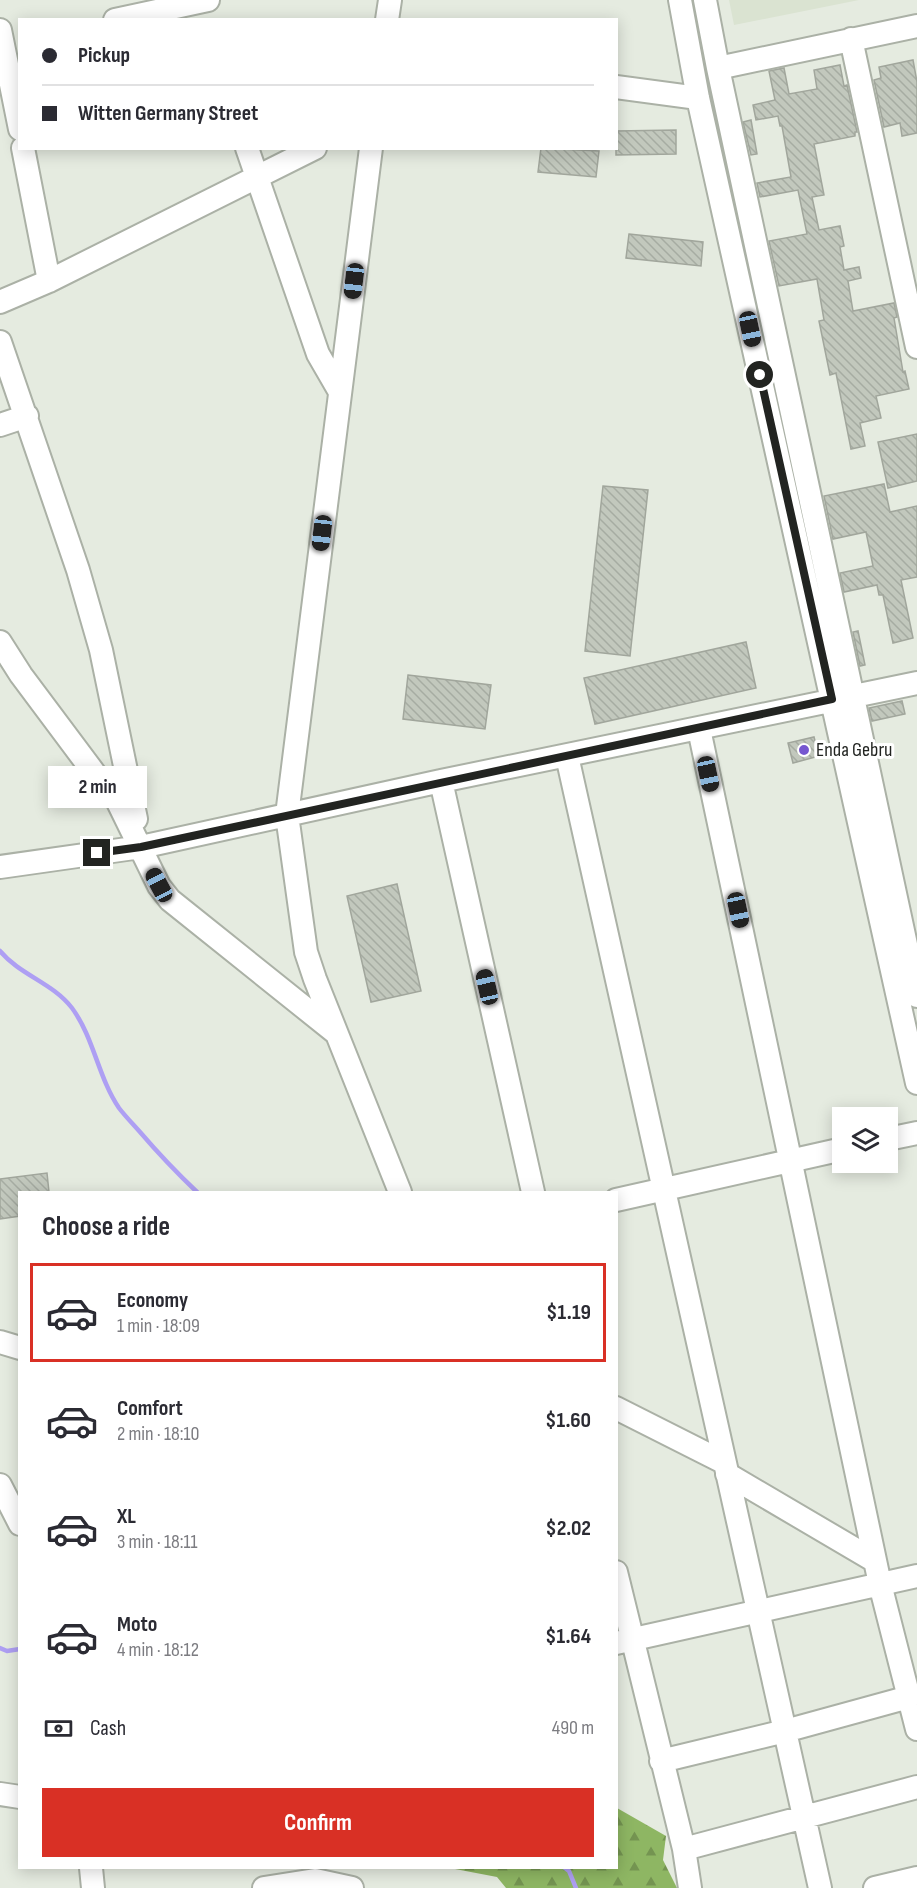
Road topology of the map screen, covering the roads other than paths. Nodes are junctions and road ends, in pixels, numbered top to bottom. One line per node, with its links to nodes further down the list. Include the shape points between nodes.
1 (390, 0): 6 (street)
2 (680, 0): 12 (street)
3 (705, 0): 10 (street)
4 (206, 5): 5 (street)
5 (127, 18)
6 (387, 18)
7 (917, 26): 9 (street)
8 (6, 39): 13 (street)
9 (851, 39): 10 (street); 22 (street)
10 (718, 68): 23 (street)
11 (618, 87): 12 (street)
12 (698, 98): 24 (street)
13 (18, 116)
14 (23, 150): 19 (street)
15 (248, 150): 18 (street)
16 (311, 150): 18 (street)
17 (371, 150): 25 (street)
18 (255, 177): 19 (street); 25 (street, via 318,354)
19 (49, 282): 20 (street)
20 (0, 302)
21 (0, 342): 26 (street)
22 (917, 346)
23 (783, 372): 24 (street); 30 (street)
24 (760, 375): 30 (street)
25 (340, 392): 34 (street)
26 (27, 416): 27 (street); 35 (street, via 101,650)
27 (0, 425)
28 (0, 642): 35 (street, via 115,796)
29 (917, 683): 30 (street)
30 (842, 698): 31 (street); 37 (street); 39 (street)
31 (699, 729): 32 (street); 43 (street)
32 (567, 756): 33 (street); 44 (street)
33 (441, 782): 34 (street); 46 (street)
34 (286, 815): 35 (street); 38 (street, via 306,952)
35 (141, 847): 36 (street); 38 (street, via 170,900)
36 (0, 867)
37 (917, 996)
38 (338, 1035): 45 (street)
39 (917, 1083)
40 (917, 1133): 41 (street)
41 (898, 1137)
42 (832, 1152): 43 (street)
43 (791, 1161): 44 (street); 54 (street)
44 (664, 1189): 47 (street); 51 (street)
45 (400, 1191)
46 (533, 1191)
47 (618, 1200)
48 (0, 1342): 49 (street)
49 (18, 1347)
50 (618, 1409): 51 (street)
51 (726, 1469): 54 (street); 58 (street)
52 (0, 1485): 53 (street)
53 (18, 1520)
54 (875, 1561): 56 (street)
55 (913, 1581): 56 (street)
56 (880, 1584): 58 (street); 60 (street)
57 (618, 1590): 59 (street)
58 (759, 1613): 59 (street); 62 (street)
59 (624, 1642): 63 (street)
60 (909, 1697): 61 (street); 62 (street)
61 (917, 1729)
62 (785, 1731): 63 (street); 67 (street)
63 (661, 1761): 68 (street)
64 (917, 1787): 67 (street)
65 (0, 1794): 66 (street)
66 (18, 1797)
67 (804, 1818): 68 (street); 75 (street)
68 (684, 1849): 74 (street)
69 (91, 1869): 71 (street)
70 (917, 1878): 76 (street)
71 (93, 1888)
72 (264, 1888): 73 (street, via 315,1880)
73 (352, 1888)
74 (690, 1888)
75 (820, 1888)
76 (875, 1888)

